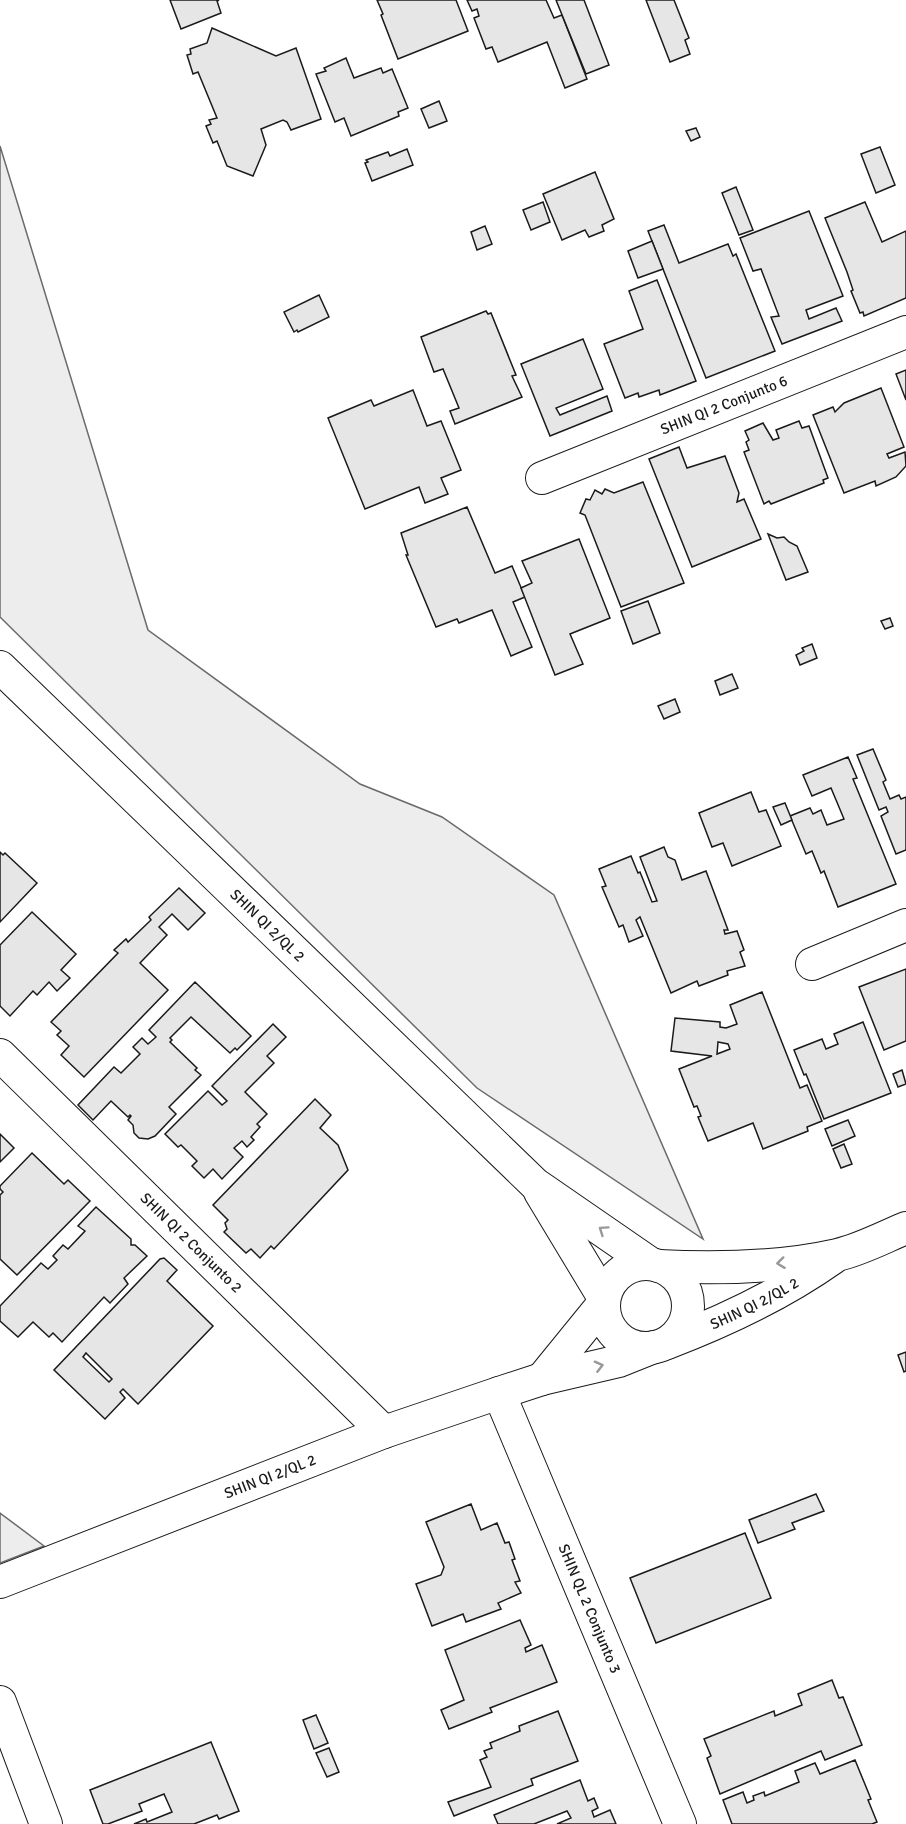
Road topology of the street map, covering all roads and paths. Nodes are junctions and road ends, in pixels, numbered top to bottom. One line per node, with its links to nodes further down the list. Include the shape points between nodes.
1 (906, 332): 2 (street, SHIN QI 2 Conjunto 6)
2 (542, 478)
3 (0, 667): 7 (street, SHIN QI 2/QL 2)
4 (906, 925): 5 (street)
5 (812, 964)
6 (0, 1055): 15 (street, SHIN QI 2 Conjunto 2)
7 (535, 1184): 10 (street, SHIN QI 2/QL 2, one-way to 7); 11 (street, SHIN QI 2/QL 2)
8 (906, 1228): 9 (street, SHIN QI 2/QL 2)
9 (839, 1254): 10 (street, SHIN QI 2/QL 2, one-way to 10, via 724,1268); 12 (street, SHIN QI 2/QL 2, via 797,1283 701,1330)
10 (655, 1265): 11 (street, via 635,1265 621,1272 610,1283); 12 (street, via 681,1282 688,1298 680,1332)
11 (603, 1301): 12 (street, via 607,1323 618,1338 635,1347); 13 (street)
12 (660, 1345): 13 (street, SHIN QI 2/QL 2, one-way to 12, via 619,1361)
13 (542, 1379): 14 (street, SHIN QI 2/QL 2)
14 (499, 1393): 15 (street, SHIN QI 2/QL 2); 19 (street, SHIN QL 2 Conjunto 3)
15 (384, 1432): 16 (street, SHIN QI 2/QL 2)
16 (0, 1582)
17 (0, 1702): 18 (street)
18 (46, 1824)
19 (680, 1824)

